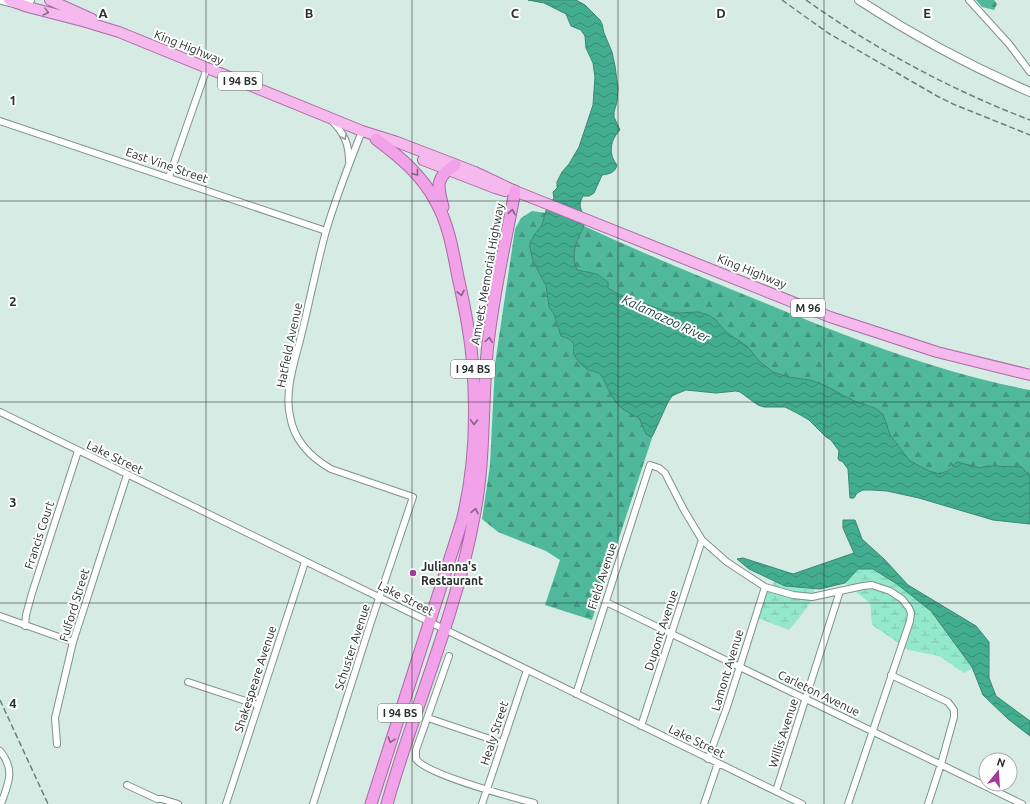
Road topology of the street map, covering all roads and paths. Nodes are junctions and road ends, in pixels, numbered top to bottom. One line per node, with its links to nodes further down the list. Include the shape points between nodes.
1 (2, 0): 6 (street)
2 (30, 0): 6 (street, via 27,3)
3 (50, 0): 7 (main road, King Highway / I 94 BS)
4 (859, 0): 10 (street, via 896,25 936,47)
5 (969, 0): 9 (street, via 1010,44)
6 (13, 2): 7 (main road, King Highway / I 94 BS, one-way to 7)
7 (119, 32): 8 (main road, King Highway / I 94 BS)
8 (207, 68): 11 (main road, King Highway / I 94 BS); 17 (street)
9 (1030, 72)
10 (1030, 92)
11 (326, 116): 13 (main road, King Highway / I 94 BS); 15 (street, one-way to 15, via 346,140)
12 (0, 121): 17 (street, East Vine Street)
13 (362, 131): 14 (main road, King Highway / I 94 BS); 15 (street, Hatfield Avenue); 16 (main road, King Highway / I 94 BS, via 397,142)
14 (376, 139): 16 (main road, King Highway / I 94 BS); 20 (highway, Amvets Memorial Highway / I 94 BS, one-way to 20, via 408,164 428,189 439,207)
15 (348, 165): 19 (street, Hatfield Avenue)
16 (451, 167): 18 (main road, King Highway / I 94 BS, via 482,175); 20 (highway, I 94 BS, via 440,179 439,188)
17 (169, 177): 19 (street, East Vine Street)
18 (515, 192): 21 (main road, King Highway / M 96, via 861,328 937,352); 34 (highway, Amvets Memorial Highway / I 94 BS, one-way to 18, via 462,571 478,498 487,351)
19 (326, 231): 25 (street, Hatfield Avenue, via 290,387 288,405 291,421 306,451 321,463 331,469)
20 (448, 232): 34 (highway, Amvets Memorial Highway / I 94 BS, one-way to 34, via 466,315 472,357 474,421 468,492)
21 (1030, 375)
22 (0, 412): 23 (street, Lake Street)
23 (78, 451): 24 (street, Lake Street); 33 (street, Francis Court, via 32,593)
24 (127, 475): 27 (street, Lake Street); 36 (street, Fulford Street)
25 (413, 497): 30 (street, Schuster Avenue)
26 (702, 540): 28 (street, via 727,562); 31 (street, Field Avenue, via 665,473 650,465); 35 (street, Dupont Avenue)
27 (305, 562): 30 (street, Lake Street); 44 (street, Shakespeare Avenue)
28 (765, 587): 29 (street, via 804,597); 38 (street, Lamont Avenue)
29 (840, 591): 40 (street, via 872,585 890,591 906,604 911,617); 43 (street, Willis Avenue)
30 (380, 597): 34 (street, Lake Street); 64 (street, Schuster Avenue)
31 (606, 602): 35 (street, Carleton Avenue); 42 (street, Field Avenue)
32 (0, 616): 33 (street)
33 (25, 626): 36 (street)
34 (437, 626): 39 (street, Lake Street); 65 (highway, Amvets Memorial Highway / I 94 BS, one-way to 65); 66 (highway, via 406,721 401,745 402,754)
35 (672, 634): 38 (street, Carleton Avenue); 46 (street, Dupont Avenue)
36 (73, 642): 49 (street, Fulford Street, via 55,718)
37 (449, 656): 45 (street)
38 (739, 666): 43 (street, Carleton Avenue); 51 (street, Lamont Avenue)
39 (526, 670): 42 (street, Lake Street); 48 (street, Healy Street)
40 (891, 675): 47 (street); 53 (street, via 948,702 953,707 955,713)
41 (188, 682): 44 (street)
42 (576, 694): 46 (street, Lake Street)
43 (805, 699): 47 (street, Carleton Avenue); 56 (street, Willis Avenue)
44 (258, 705): 63 (street, Shakespeare Avenue)
45 (428, 718): 48 (street); 55 (street, via 415,753 418,762 442,774)
46 (641, 726): 51 (street, Lake Street)
47 (873, 731): 53 (street, Carleton Avenue); 70 (street)
48 (502, 743): 55 (street, Healy Street)
49 (57, 744)
50 (2, 753): 60 (street, via 10,778)
51 (708, 759): 52 (street, Lake Street)
52 (718, 763): 56 (street, Lake Street); 68 (street)
53 (941, 764): 57 (street, Carleton Avenue); 71 (street)
54 (127, 785): 58 (street)
55 (487, 790): 59 (street); 67 (street, Healy Street)
56 (776, 791): 69 (street, Lake Street)
57 (1008, 797): 72 (street); 73 (street, Carleton Avenue)
58 (157, 799): 61 (street); 62 (street)
59 (534, 803)
60 (1, 804)
61 (152, 804)
62 (178, 804)
63 (226, 804)
64 (313, 804)
65 (371, 804)
66 (387, 804)
67 (482, 804)
68 (704, 804)
69 (802, 804)
70 (848, 804)
71 (928, 804)
72 (1006, 804)
73 (1022, 804)

